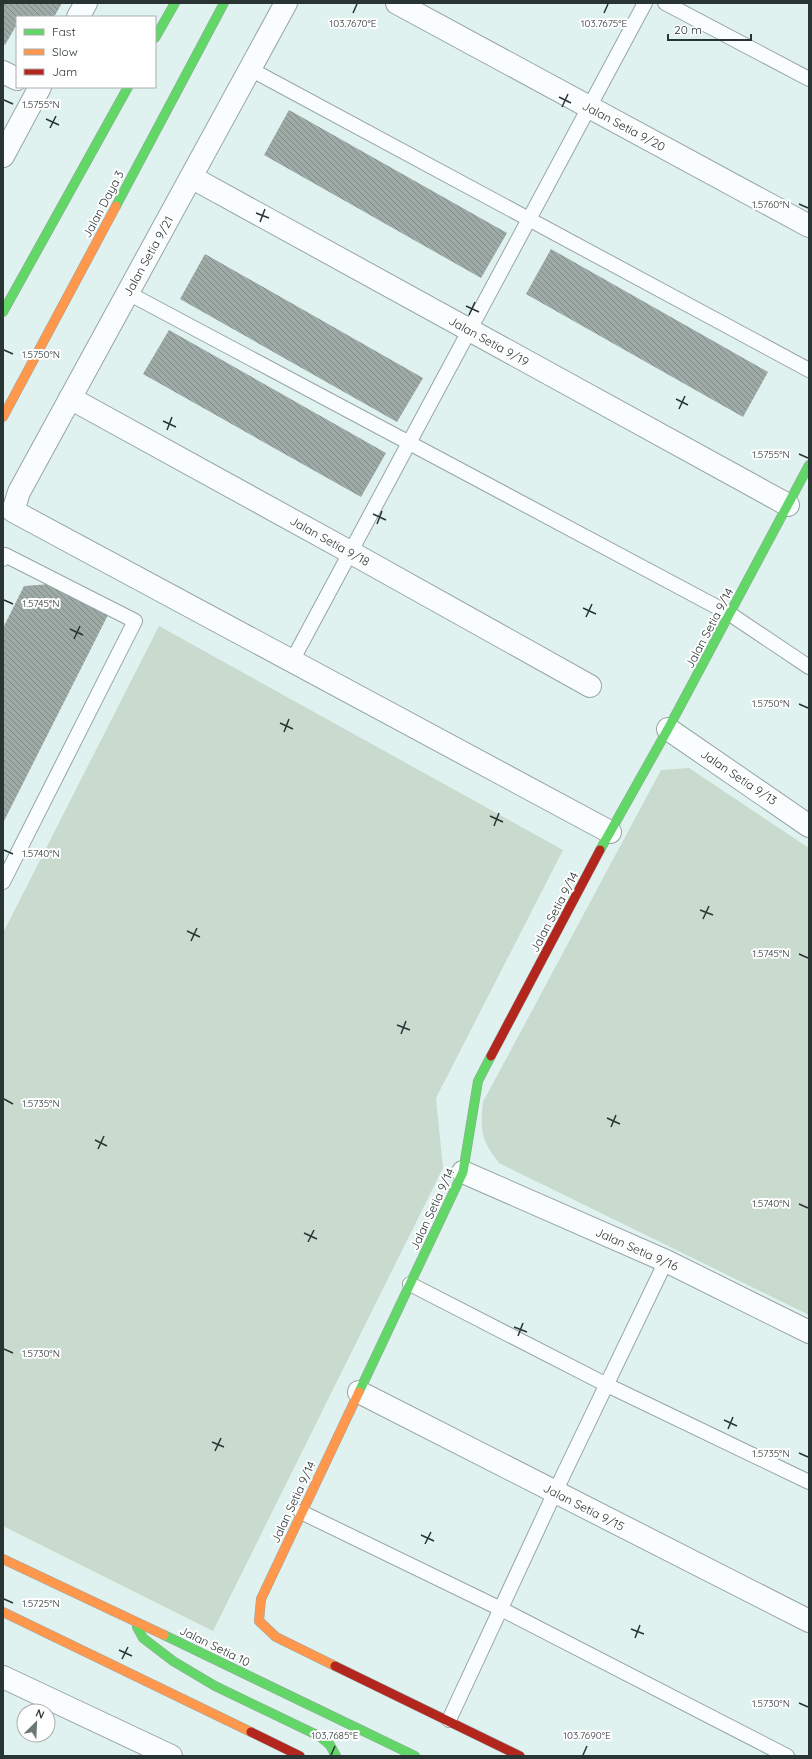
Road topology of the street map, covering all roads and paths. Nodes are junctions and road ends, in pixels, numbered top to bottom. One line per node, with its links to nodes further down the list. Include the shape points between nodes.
1 (86, 3): 8 (street)
2 (174, 3): 9 (street)
3 (224, 3): 26 (street, Jalan Daya 3)
4 (286, 3): 10 (street, Jalan Setia 9/21)
5 (397, 3): 16 (street, Jalan Setia 9/20)
6 (645, 3): 16 (lane)
7 (665, 3): 13 (lane)
8 (79, 16)
9 (156, 36)
10 (250, 69): 18 (street, Jalan Setia 9/21); 19 (lane)
11 (3, 72): 12 (street)
12 (16, 78)
13 (809, 79)
14 (37, 88): 17 (street)
15 (127, 88): 22 (street)
16 (590, 107): 19 (lane); 20 (street, Jalan Setia 9/20)
17 (3, 156)
18 (191, 178): 21 (street, Jalan Setia 9/21); 23 (street, Jalan Setia 9/19)
19 (529, 220): 23 (lane); 24 (lane)
20 (809, 226)
21 (128, 293): 25 (street, Jalan Setia 9/21); 27 (lane)
22 (3, 312)
23 (469, 330): 27 (lane); 29 (street, Jalan Setia 9/19)
24 (809, 370)
25 (70, 398): 30 (street, Jalan Setia 9/18); 33 (street, Jalan Setia 9/21, via 19,492 13,511)
26 (3, 417)
27 (409, 442): 30 (lane); 32 (lane)
28 (809, 465): 29 (street, Jalan Setia 9/14)
29 (788, 505): 32 (street, Jalan Setia 9/14)
30 (350, 552): 33 (lane); 35 (street, Jalan Setia 9/18)
31 (4, 557): 39 (lane, via 135,621)
32 (730, 614): 34 (lane); 36 (street, Jalan Setia 9/14)
33 (292, 661): 38 (street)
34 (809, 667)
35 (590, 686)
36 (668, 729): 37 (street, Jalan Setia 9/13); 38 (street, Jalan Setia 9/14)
37 (809, 826)
38 (610, 832): 40 (street, Jalan Setia 9/14, via 478,1080)
39 (3, 882)
40 (463, 1172): 41 (street, Jalan Setia 9/16); 42 (street, Jalan Setia 9/14)
41 (666, 1261): 43 (street, Jalan Setia 9/16); 44 (lane)
42 (410, 1284): 44 (lane); 45 (street, Jalan Setia 9/14)
43 (809, 1332)
44 (607, 1385): 46 (lane); 47 (lane)
45 (359, 1392): 47 (street, Jalan Setia 9/15); 48 (street, Jalan Setia 9/14)
46 (809, 1482)
47 (555, 1492): 50 (lane); 53 (street, Jalan Setia 9/15)
48 (302, 1512): 50 (lane); 55 (street, Jalan Setia 9/14, via 261,1599 259,1621 276,1637)
49 (3, 1559): 52 (street, Jalan Setia 10)
50 (501, 1609): 55 (lane); 61 (lane)
51 (3, 1612): 57 (street)
52 (134, 1620): 58 (street, via 143,1638 173,1661 215,1686 319,1736 330,1745); 59 (street, Jalan Setia 10)
53 (809, 1622)
54 (3, 1677): 56 (street)
55 (449, 1720): 60 (street, Jalan Setia 9/14)
56 (171, 1756)
57 (300, 1756)
58 (336, 1756)
59 (415, 1756)
60 (520, 1756)
61 (787, 1756)

